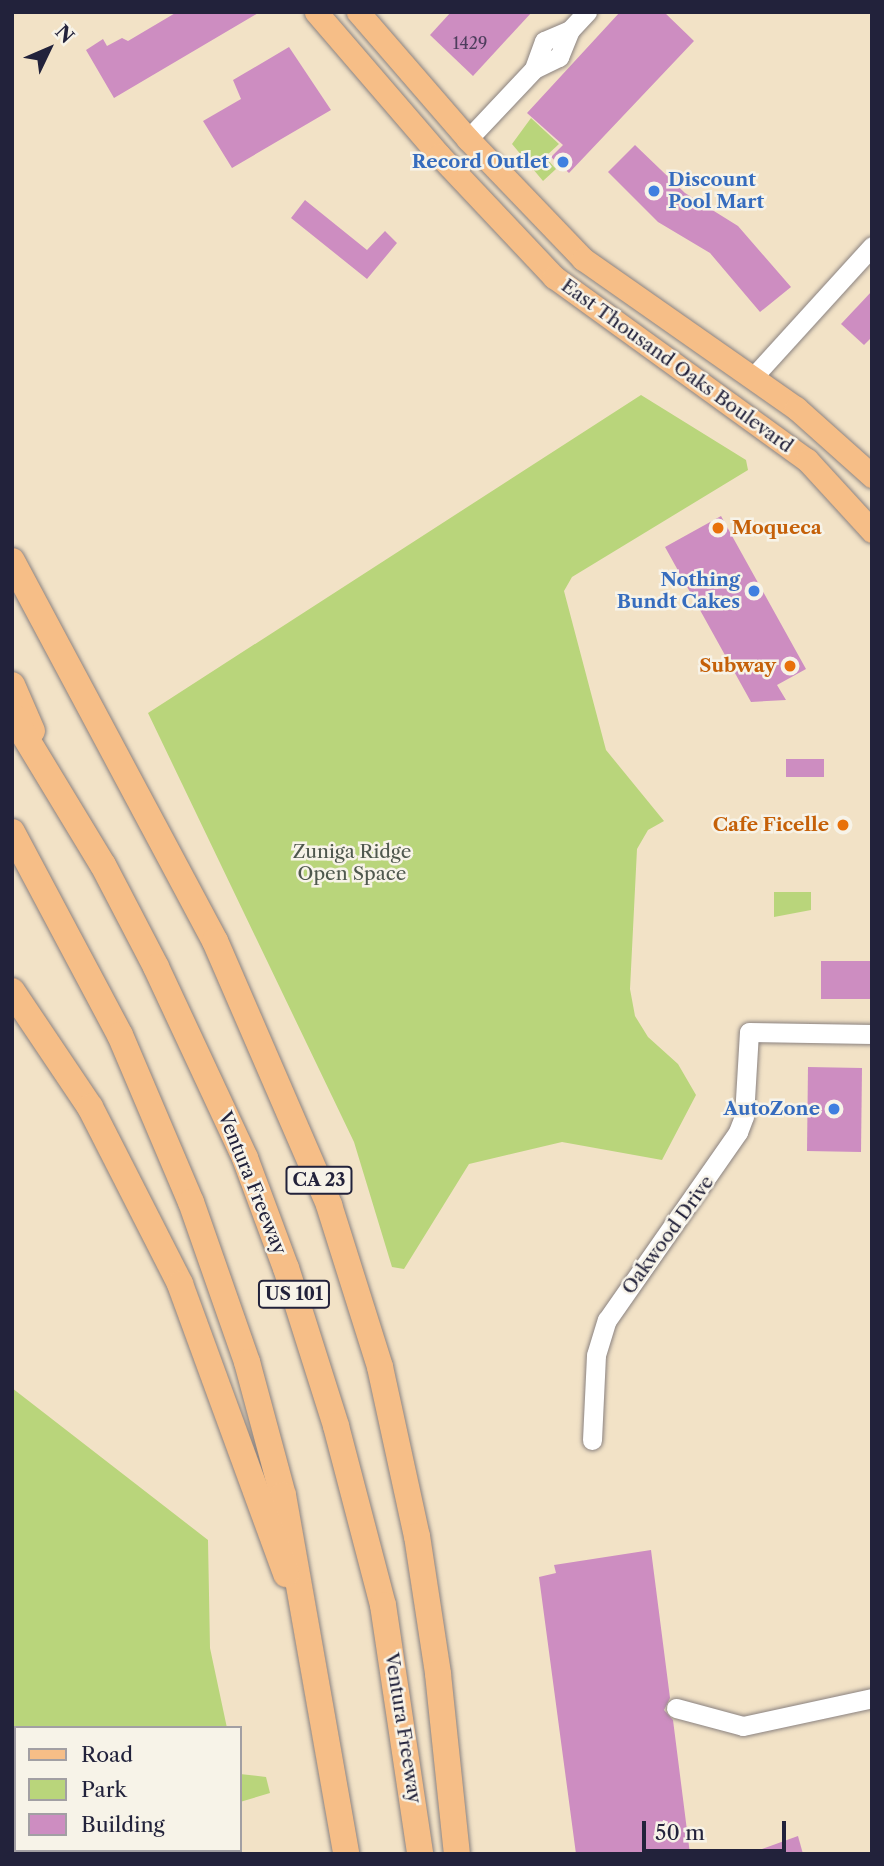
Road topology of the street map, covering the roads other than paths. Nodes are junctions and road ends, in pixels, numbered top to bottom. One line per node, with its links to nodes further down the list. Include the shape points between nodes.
1 (316, 12): 8 (main road, East Thousand Oaks Boulevard, via 439,155 545,268 592,308 807,460)
2 (358, 12): 4 (main road, East Thousand Oaks Boulevard)
3 (587, 12): 4 (street, via 570,30 544,41 534,69)
4 (468, 139): 6 (main road, East Thousand Oaks Boulevard, via 583,259)
5 (872, 246): 6 (street)
6 (753, 377): 7 (main road, East Thousand Oaks Boulevard, via 830,434)
7 (872, 476)
8 (872, 531)
9 (12, 561): 22 (highway, CA 23, via 215,941 329,1205 380,1367 417,1536 439,1674)
10 (12, 685): 12 (highway)
11 (12, 715): 12 (highway, Ventura Freeway / US 101)
12 (51, 774): 21 (highway, Ventura Freeway / US 101, via 201,1057 286,1268 336,1426 383,1605)
13 (12, 832): 17 (highway, US 101, via 120,1035 191,1202 247,1362 284,1495)
14 (12, 990): 17 (highway, via 90,1107 174,1272 252,1492)
15 (872, 1034): 16 (street, Oakwood Drive, via 749,1032 744,1116 738,1132 607,1320 597,1355)
16 (592, 1440)
17 (302, 1614): 20 (highway, US 101)
18 (872, 1698): 19 (street, via 743,1726)
19 (676, 1707)
20 (346, 1854)
21 (421, 1854)
22 (457, 1854)

